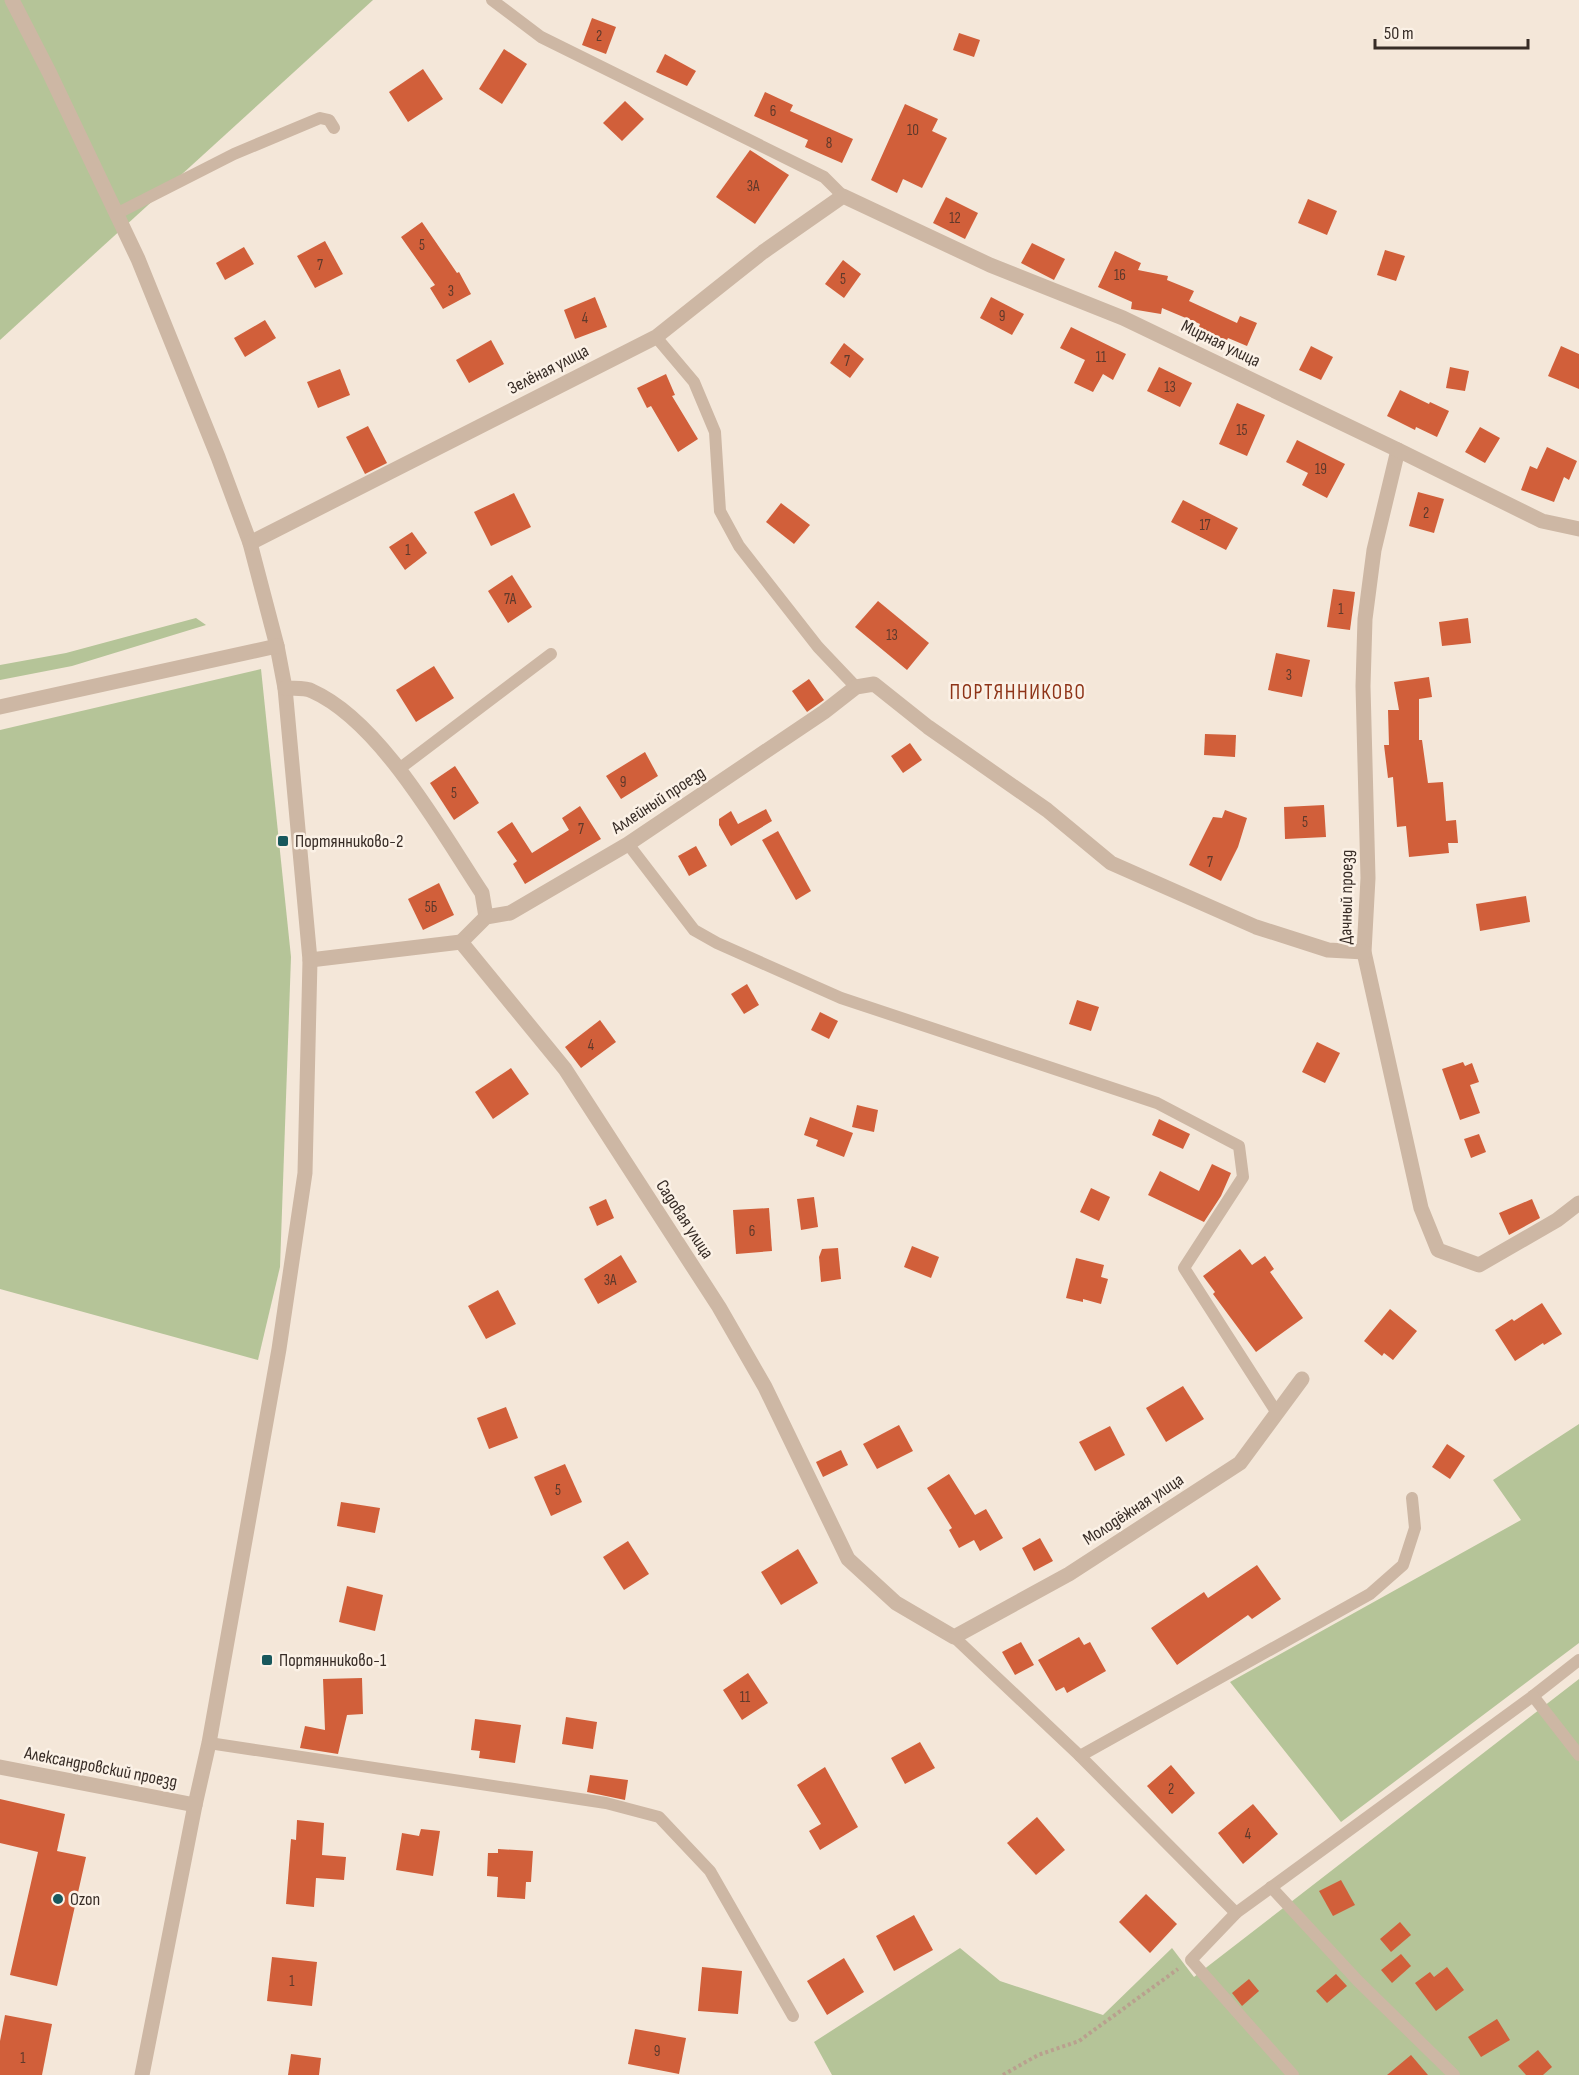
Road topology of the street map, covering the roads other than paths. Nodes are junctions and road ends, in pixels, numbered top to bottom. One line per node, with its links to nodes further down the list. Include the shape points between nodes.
1 (12, 0): 5 (street)
2 (492, 0): 4 (lane, via 541,37 824,177)
3 (334, 128): 5 (lane, via 329,120 320,118 234,154)
4 (843, 196): 6 (street, Зелёная улица, via 763,252); 7 (street, Мирная улица, via 990,265 1123,318)
5 (117, 213): 9 (street)
6 (656, 337): 9 (street, Зелёная улица); 12 (lane, via 694,382 715,432 720,511 739,546 818,647)
7 (1398, 450): 8 (street, Мирная улица, via 1542,521); 19 (street, Дачный проезд, via 1374,550 1365,619 1368,878)
8 (1578, 527)
9 (250, 543): 10 (street)
10 (277, 646): 13 (street); 14 (street)
11 (551, 654): 15 (lane)
12 (856, 687): 16 (street, Аллейный проезд, via 825,712); 19 (street, Аллейный проезд, via 874,684 1047,810 1111,863 1256,927 1328,950)
13 (285, 688): 15 (street, via 310,690 349,714); 20 (street)
14 (0, 707)
15 (399, 770): 17 (street, via 482,893)
16 (628, 844): 17 (street, Аллейный проезд, via 510,914); 23 (lane, via 694,930 717,943 841,998 1157,1103 1239,1146 1243,1177 1184,1268)
17 (486, 917): 18 (street)
18 (461, 942): 20 (street); 25 (street, Садовая улица, via 566,1069 719,1307 765,1387 849,1560 896,1603)
19 (1364, 952): 21 (street, Дачный проезд, via 1422,1208 1438,1250 1479,1265 1557,1221)
20 (309, 960): 28 (street, via 305,1173 279,1349)
21 (1579, 1203)
22 (1302, 1379): 23 (street, Молодёжная улица)
23 (1277, 1413): 25 (street, Молодёжная улица, via 1240,1463 1069,1574)
24 (1412, 1498): 30 (lane, via 1415,1528 1403,1565 1370,1594)
25 (954, 1637): 30 (lane)
26 (1579, 1660): 27 (lane)
27 (1533, 1696): 29 (lane); 33 (lane)
28 (209, 1743): 32 (street); 35 (lane, via 606,1803 659,1817 710,1871)
29 (1579, 1755)
30 (1080, 1756): 34 (lane)
31 (0, 1767): 32 (street, Александровский проезд)
32 (195, 1805): 36 (street)
33 (1271, 1887): 34 (lane); 38 (lane, via 1358,1981)
34 (1236, 1912): 37 (lane, via 1191,1960)
35 (794, 2016)
36 (142, 2075)
37 (1293, 2075)
38 (1454, 2075)

